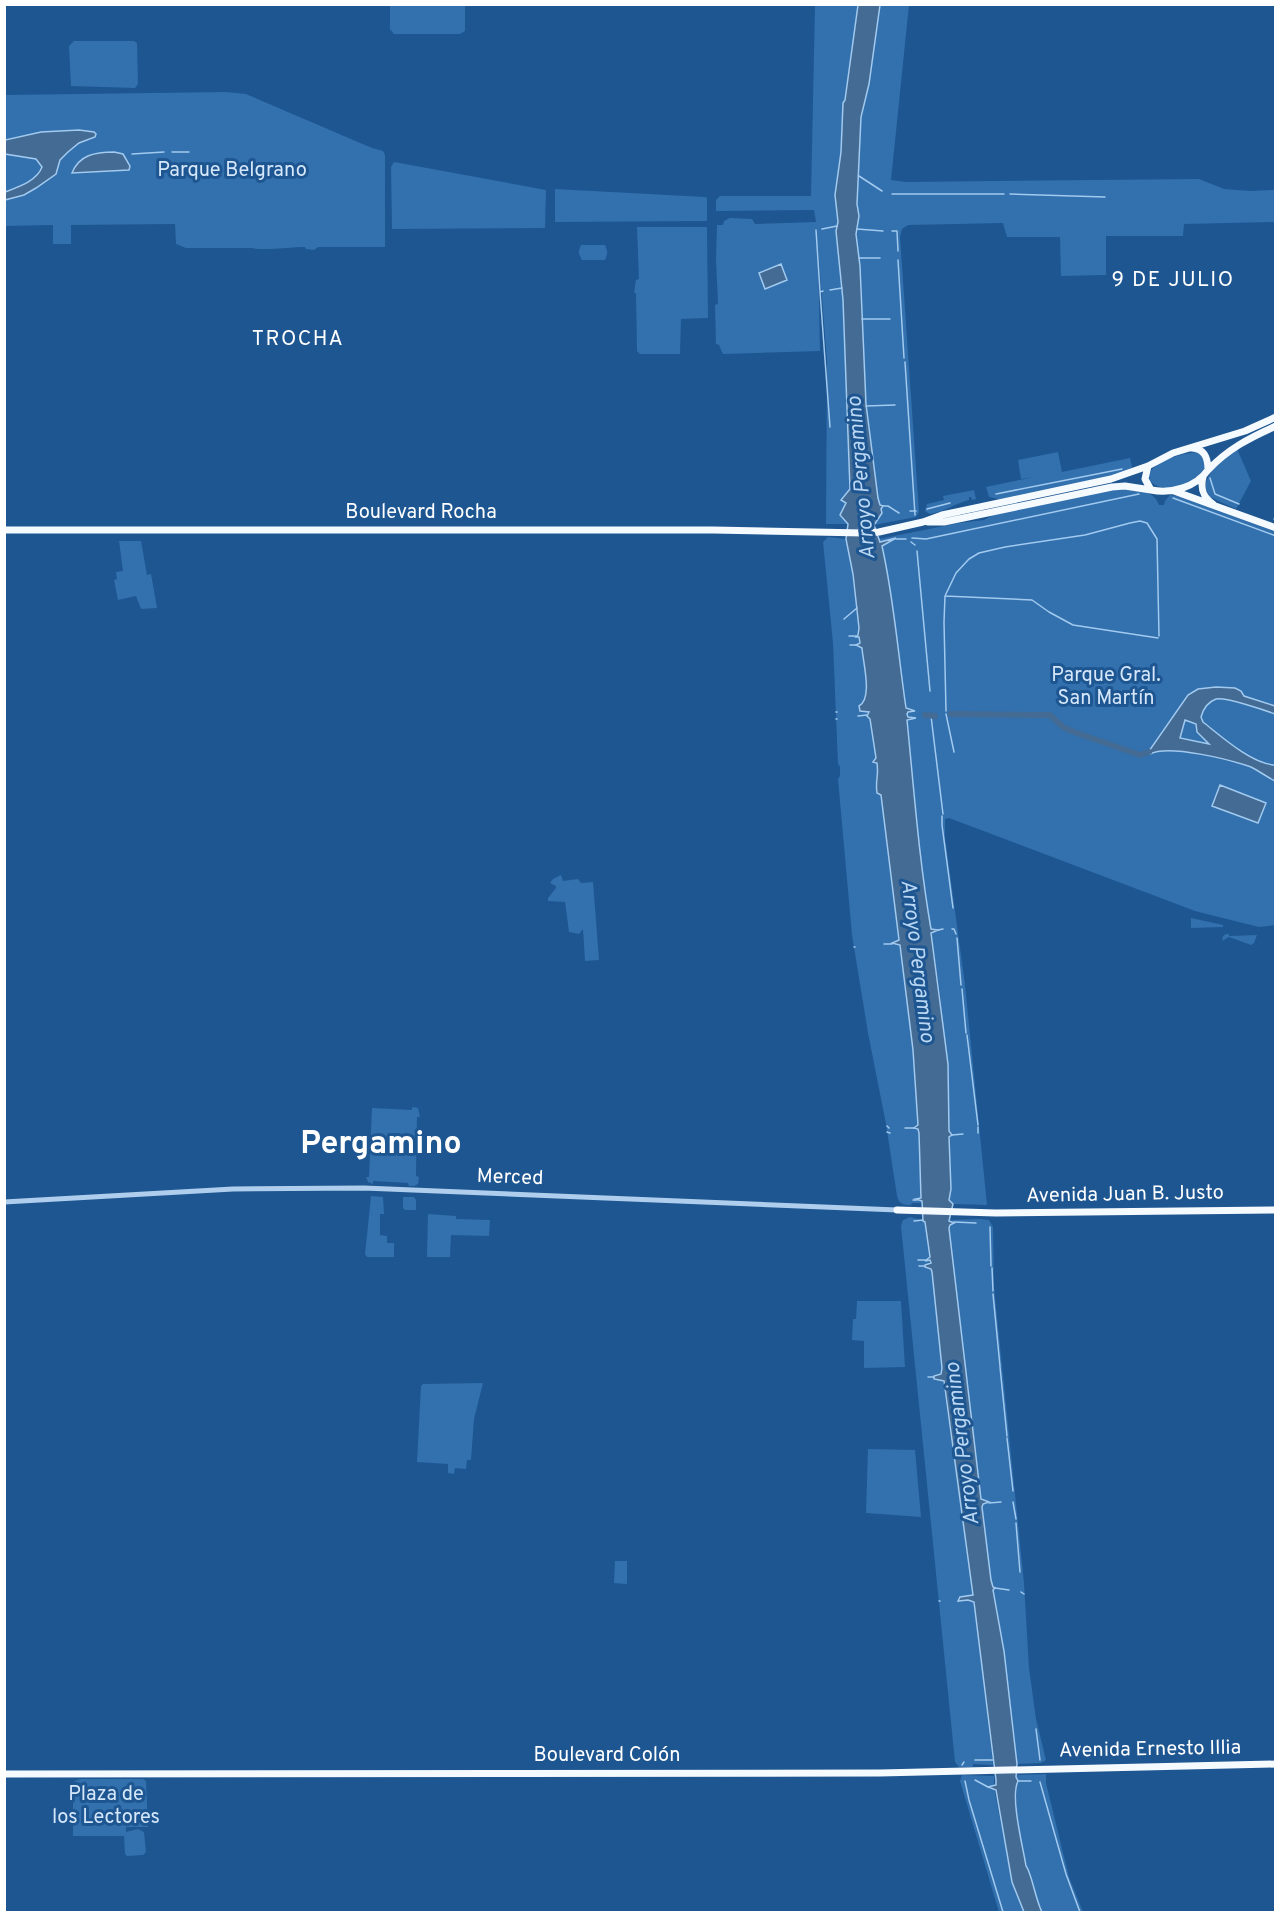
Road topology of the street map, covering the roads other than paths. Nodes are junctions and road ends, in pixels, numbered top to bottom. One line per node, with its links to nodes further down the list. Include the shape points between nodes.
1 (1275, 417): 3 (main road, via 1245,431)
2 (1275, 426): 5 (main road, via 1239,443)
3 (1186, 449): 4 (main road); 5 (main road, via 1202,451 1207,456)
4 (1148, 466): 7 (main road, via 1145,478); 10 (main road, via 1112,479)
5 (1208, 470): 6 (main road)
6 (1203, 477): 8 (main road); 9 (main road, via 1205,496)
7 (1151, 490): 8 (main road); 10 (main road, via 1112,487 944,522)
8 (1173, 491): 9 (main road)
9 (1218, 507): 11 (main road)
10 (923, 522): 12 (main road, Boulevard Rocha, via 879,532)
11 (1275, 528)
12 (4, 530)
13 (4, 1202): 14 (street, Merced, via 233,1189 364,1188)
14 (897, 1210): 16 (main road, Merced)
15 (1275, 1210): 16 (main road, Avenida Juan B. Justo)
16 (906, 1211)
17 (1275, 1764): 18 (main road, Avenida Ernesto Illia)
18 (982, 1770): 19 (main road, Boulevard Colón)
19 (4, 1774)

